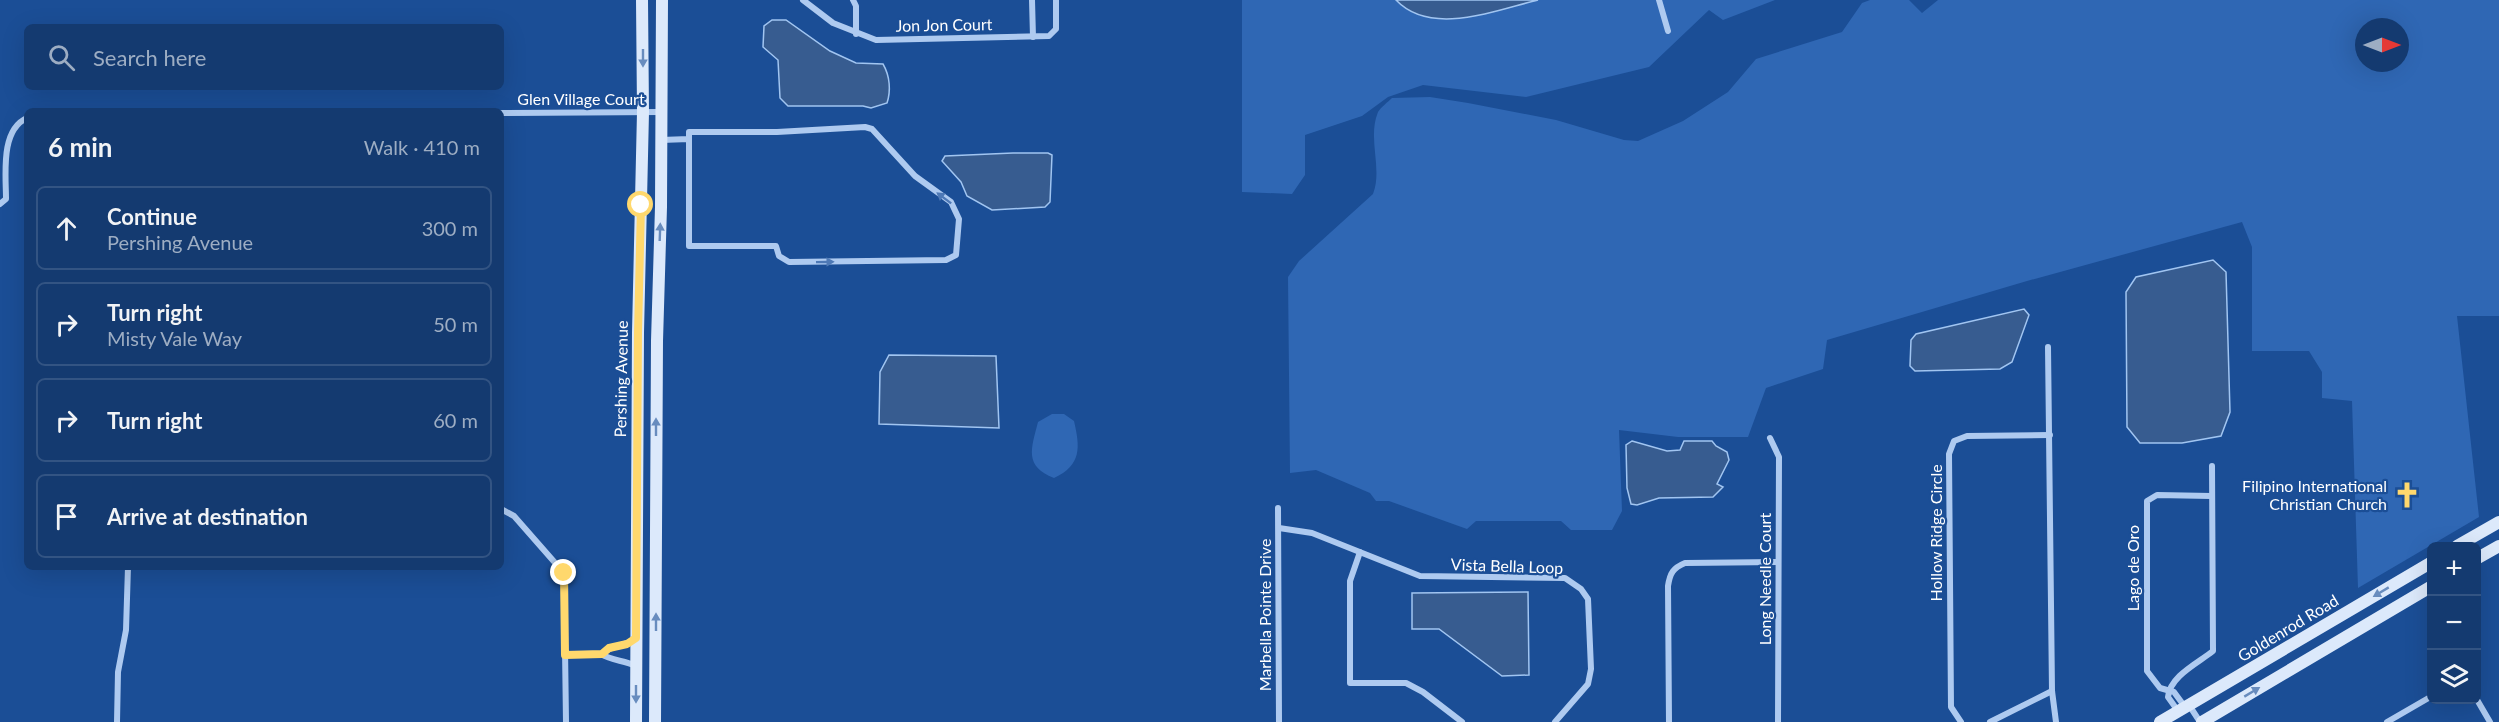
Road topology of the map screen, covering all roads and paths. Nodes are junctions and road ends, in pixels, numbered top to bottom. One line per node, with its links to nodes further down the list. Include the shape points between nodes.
1 (642, 0): 11 (street, Pershing Avenue, one-way to 11)
2 (662, 0): 12 (street)
3 (803, 0): 9 (street, Jon Jon Court, via 833,23)
4 (853, 0): 9 (street)
5 (1032, 0): 10 (street)
6 (1056, 0): 10 (street, Jon Jon Court, via 1056,29 1049,36)
7 (1659, 0): 8 (street)
8 (1668, 31)
9 (856, 34): 10 (street, Jon Jon Court, via 876,40)
10 (1033, 37)
11 (643, 112): 12 (street, Glen Village Court); 13 (street, Glen Village Court); 35 (street, Pershing Avenue)
12 (662, 112): 16 (street)
13 (504, 113)
14 (24, 121): 17 (street, via 12,131 6,147 6,199)
15 (689, 139): 15 (street, one-way to 15, via 690,246 776,246 779,256 789,262 946,260 956,255 958,219 951,202 915,176 873,129 689,132); 16 (street)
16 (662, 140): 47 (street, one-way to 16)
17 (0, 204)
18 (2048, 347): 19 (street)
19 (2050, 435): 39 (street); 53 (street, Hollow Ridge Circle, via 1967,436 1954,441 1949,454 1951,707)
20 (1770, 438): 31 (street, Long Needle Court, via 1779,457)
21 (2212, 466): 22 (street)
22 (2211, 496): 40 (street, via 2213,651 2179,676); 40 (street, Lago de Oro, via 2157,495 2147,501 2147,671)
23 (1278, 508): 26 (street, Marbella Pointe Drive)
24 (504, 511): 37 (street, via 514,516 564,573)
25 (2499, 522): 27 (street)
26 (1279, 528): 29 (street, Vista Bella Loop, via 1312,533); 48 (street, Marbella Pointe Drive)
27 (2464, 542)
28 (2499, 546): 30 (street)
29 (1360, 552): 49 (street, via 1350,581 1350,683 1406,683); 50 (street, Vista Bella Loop, via 1420,576 1566,578 1581,589 1588,599 1591,669 1588,684)
30 (2481, 556)
31 (1778, 562): 51 (street, via 1685,563 1670,574); 52 (street, Long Needle Court)
32 (2427, 565): 43 (street, Goldenrod Road, one-way to 43)
33 (128, 570): 44 (street)
34 (2427, 589): 57 (street, one-way to 34)
35 (636, 638): 36 (street); 38 (street, Pershing Avenue)
36 (602, 654): 37 (street); 38 (street)
37 (565, 655): 45 (street)
38 (636, 666): 46 (street, Pershing Avenue, one-way to 46)
39 (2052, 691): 54 (street); 55 (street)
40 (2168, 692): 43 (street, Lago de Oro, via 2174,692)
41 (2427, 699): 58 (street)
42 (2480, 704): 59 (street)
43 (2184, 708): 56 (street, Goldenrod Road); 57 (street, Lago de Oro)
44 (117, 722)
45 (566, 722)
46 (636, 722)
47 (656, 722)
48 (1279, 722)
49 (1462, 722)
50 (1556, 722)
51 (1669, 722)
52 (1778, 722)
53 (1961, 722)
54 (1990, 722)
55 (2056, 722)
56 (2160, 722)
57 (2201, 722)
58 (2387, 722)
59 (2490, 722)

